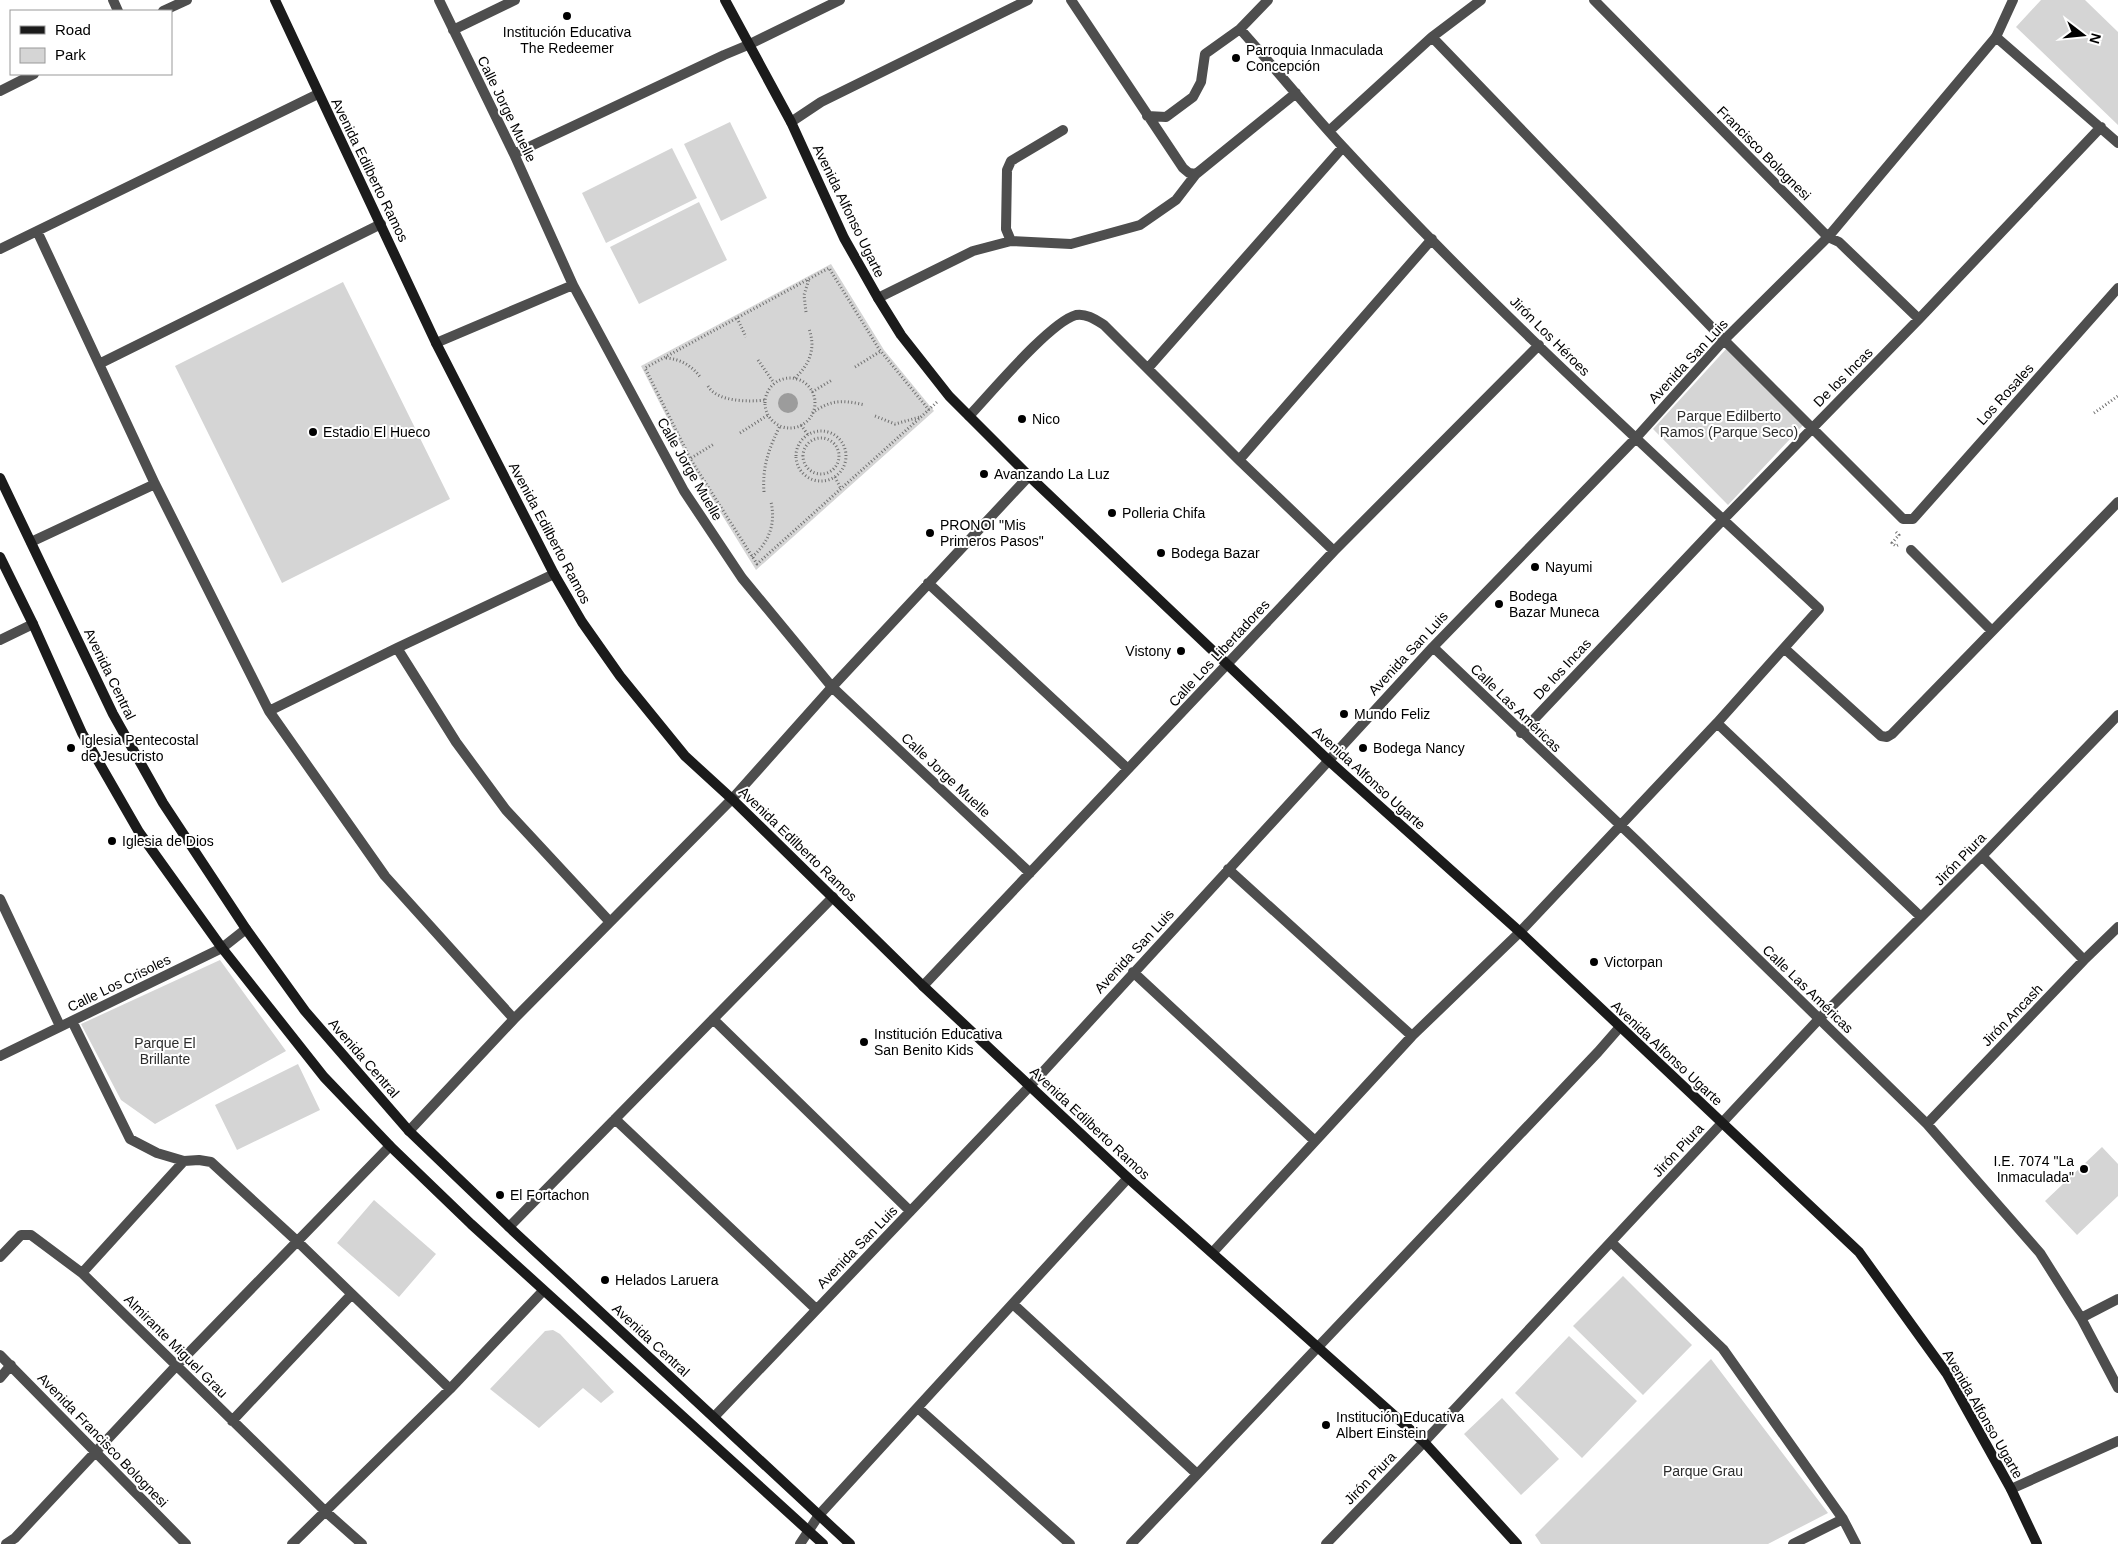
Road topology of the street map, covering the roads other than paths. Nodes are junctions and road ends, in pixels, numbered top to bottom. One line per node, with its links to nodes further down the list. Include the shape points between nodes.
1 (187, 0): 13 (street)
2 (275, 0): 22 (street, Avenida Edilberto Ramos)
3 (439, 0): 15 (street, Calle Jorge Muelle)
4 (516, 0): 15 (street)
5 (725, 0): 18 (street, Avenida Alfonso Ugarte)
6 (840, 0): 18 (street)
7 (1028, 0): 24 (street, via 821,102)
8 (1071, 0): 23 (street)
9 (1268, 0): 14 (street)
10 (1481, 0): 16 (street)
11 (1594, 0): 34 (street, Francisco Bolognesi)
12 (2013, 0): 17 (street, Avenida San Luis)
13 (165, 10)
14 (1240, 29): 21 (street, Jirón Los Héroes); 23 (street, via 1206,54 1201,82 1193,97 1166,117)
15 (453, 30): 30 (street, Calle Jorge Muelle)
16 (1432, 37): 27 (street); 42 (street)
17 (1996, 37): 25 (street); 34 (street, Avenida San Luis)
18 (748, 45): 24 (street, Avenida Alfonso Ugarte); 30 (street)
19 (32, 75): 20 (street)
20 (0, 90)
21 (1296, 93): 27 (street, Jirón Los Héroes); 31 (street)
22 (318, 94): 32 (street, Avenida Edilberto Ramos); 33 (street)
23 (1147, 116): 31 (street, via 1183,168)
24 (790, 122): 40 (street, Avenida Alfonso Ugarte, via 844,238)
25 (2101, 127): 28 (street); 41 (street, De los Incas)
26 (1063, 130): 36 (street, via 1011,161 1006,170 1006,228)
27 (1330, 131): 29 (street, Jirón Los Héroes)
28 (2118, 143)
29 (1343, 147): 35 (street, Jirón Los Héroes); 46 (street)
30 (514, 154): 38 (street, Calle Jorge Muelle)
31 (1196, 174): 36 (street, via 1176,200 1140,225 1071,244)
32 (381, 224): 43 (street, Avenida Edilberto Ramos); 45 (street)
33 (37, 231): 37 (street); 45 (street)
34 (1828, 237): 41 (street, Francisco Bolognesi, via 1839,242); 42 (street, Avenida San Luis)
35 (1432, 239): 44 (street, Jirón Los Héroes); 50 (street)
36 (1011, 241): 40 (street, via 973,251)
37 (0, 249)
38 (573, 285): 43 (street); 69 (street, Calle Jorge Muelle, via 684,490 742,578)
39 (2118, 288): 48 (street, Los Rosales, via 1913,519 1903,519)
40 (878, 298): 47 (street, Avenida Alfonso Ugarte, via 901,334 949,396)
41 (1919, 319): 48 (street, De los Incas)
42 (1724, 340): 48 (street); 49 (street, Avenida San Luis)
43 (436, 343): 60 (street, Avenida Edilberto Ramos)
44 (1539, 345): 49 (street, Jirón Los Héroes); 57 (street, Calle Los Libertadores)
45 (99, 364): 53 (street)
46 (1148, 367): 47 (street, via 1104,325 1088,316 1078,315 1058,324 1047,334); 50 (street)
47 (969, 416): 51 (street, Avenida Alfonso Ugarte)
48 (1811, 429): 55 (street, De los Incas)
49 (1635, 439): 55 (street, Jirón Los Héroes); 65 (street, Avenida San Luis)
50 (1240, 460): 57 (street)
51 (1029, 476): 61 (street); 68 (street, Avenida Alfonso Ugarte)
52 (0, 478): 56 (street, Avenida Central)
53 (155, 484): 56 (street); 70 (street)
54 (2118, 502): 63 (street)
55 (1724, 520): 67 (street, Jirón Los Héroes, via 1820,609); 73 (street, De los Incas)
56 (31, 542): 86 (street, Avenida Central, via 113,714 163,802)
57 (1334, 550): 68 (street, Calle Los Libertadores)
58 (1911, 550): 63 (street)
59 (0, 557): 62 (street)
60 (554, 574): 66 (street); 76 (street, Avenida Edilberto Ramos, via 582,622 620,676 685,756)
61 (928, 583): 69 (street); 75 (street)
62 (33, 624): 64 (street); 88 (street, via 82,733 139,832)
63 (1992, 631): 67 (street, via 1887,737 1881,736)
64 (0, 640)
65 (1433, 647): 73 (street, Calle Las Américas); 74 (street, Avenida San Luis)
66 (397, 648): 70 (street); 84 (street, via 456,742 506,810)
67 (1784, 648): 72 (street)
68 (1228, 663): 74 (street, Avenida Alfonso Ugarte); 75 (street, Calle Los Libertadores)
69 (832, 687): 76 (street); 80 (street, Calle Jorge Muelle)
70 (269, 711): 92 (street, via 385,876)
71 (2118, 715): 78 (street, Jirón Piura)
72 (1717, 723): 77 (street); 83 (street)
73 (1521, 733): 77 (street, Calle Las Américas)
74 (1328, 760): 79 (street, Avenida San Luis); 87 (street, Avenida Alfonso Ugarte)
75 (1128, 769): 80 (street, Calle Los Libertadores)
76 (732, 799): 81 (street, Avenida Edilberto Ramos); 84 (street)
77 (1620, 825): 87 (street); 94 (street, Calle Las Américas)
78 (1982, 856): 83 (street, Jirón Piura); 89 (street)
79 (1228, 869): 90 (street, Avenida San Luis); 98 (street)
80 (1030, 873): 91 (street, Calle Los Libertadores)
81 (833, 897): 91 (street, Avenida Edilberto Ramos); 93 (street)
82 (0, 899): 96 (street)
83 (1921, 917): 94 (street, Jirón Piura)
84 (610, 922): 92 (street)
85 (2118, 927): 89 (street, Jirón Ancash)
86 (246, 929): 88 (street, Calle Los Crisoles); 104 (street, Avenida Central, via 305,1011)
87 (1520, 932): 97 (street, Avenida Alfonso Ugarte); 98 (street)
88 (222, 948): 95 (street, Calle Los Crisoles); 106 (street, via 324,1077)
89 (2084, 960): 103 (street, Jirón Ancash)
90 (1133, 972): 100 (street, Avenida San Luis); 105 (street)
91 (923, 986): 100 (street, Avenida Edilberto Ramos)
92 (514, 1019): 104 (street)
93 (713, 1019): 101 (street); 109 (street)
94 (1819, 1019): 102 (street, Jirón Piura); 103 (street, Calle Las Américas)
95 (72, 1021): 96 (street, Calle Los Crisoles); 107 (street, via 130,1139 157,1154)
96 (60, 1026): 99 (street, Calle Los Crisoles)
97 (1619, 1028): 102 (street, Avenida Alfonso Ugarte); 122 (street)
98 (1412, 1036): 105 (street)
99 (0, 1056)
100 (1030, 1086): 108 (street, Avenida Edilberto Ramos); 109 (street, Avenida San Luis)
101 (615, 1119): 110 (street); 120 (street)
102 (1723, 1123): 112 (street, Jirón Piura); 136 (street, Avenida Alfonso Ugarte, via 1859,1252 1947,1374)
103 (1927, 1124): 121 (street, Calle Las Américas, via 2040,1253)
104 (410, 1131): 110 (street, Avenida Central)
105 (1316, 1141): 113 (street)
106 (390, 1146): 111 (street); 116 (street)
107 (184, 1161): 111 (street, via 211,1162); 115 (street)
108 (1128, 1178): 113 (street, Avenida Edilberto Ramos); 119 (street)
109 (910, 1211): 120 (street, Avenida San Luis)
110 (510, 1227): 130 (street, Avenida Central)
111 (298, 1242): 117 (street); 125 (street)
112 (1611, 1242): 133 (street, Jirón Piura); 139 (street, via 1723,1349)
113 (1214, 1252): 122 (street, Avenida Edilberto Ramos)
114 (0, 1258): 115 (street, Almirante Miguel Grau, via 21,1235 31,1234)
115 (82, 1273): 125 (street, Almirante Miguel Grau)
116 (544, 1291): 128 (street); 140 (street)
117 (351, 1295): 128 (street); 131 (street)
118 (2118, 1299): 121 (street)
119 (1013, 1304): 129 (street); 135 (street)
120 (816, 1309): 130 (street, Avenida San Luis)
121 (2081, 1318): 127 (street, Calle Las Américas)
122 (1318, 1347): 133 (street, Avenida Edilberto Ramos); 135 (street)
123 (0, 1355): 124 (street, Avenida Francisco Bolognesi)
124 (11, 1365): 126 (street); 134 (street, Avenida Francisco Bolognesi)
125 (177, 1365): 131 (street, Almirante Miguel Grau); 134 (street)
126 (0, 1378)
127 (2118, 1388)
128 (450, 1389): 137 (street)
129 (918, 1408): 138 (street); 149 (street)
130 (714, 1417): 138 (street, Avenida Central)
131 (232, 1420): 137 (street, Almirante Miguel Grau)
132 (2118, 1441): 136 (street)
133 (1424, 1442): 151 (street, Jirón Piura); 152 (street, Avenida Edilberto Ramos)
134 (95, 1453): 141 (street); 143 (street, Avenida Francisco Bolognesi)
135 (1197, 1474): 150 (street)
136 (2011, 1489): 155 (street, Avenida Alfonso Ugarte)
137 (326, 1512): 144 (street); 145 (street, Almirante Miguel Grau)
138 (819, 1515): 140 (street); 148 (street, Avenida Central)
139 (1842, 1519): 153 (street); 154 (street)
140 (810, 1531): 146 (street); 147 (street)
141 (18, 1541): 142 (street)
142 (6, 1544)
143 (186, 1544)
144 (292, 1544)
145 (362, 1544)
146 (800, 1544)
147 (823, 1544)
148 (850, 1544)
149 (1070, 1544)
150 (1131, 1544)
151 (1326, 1544)
152 (1517, 1544)
153 (1793, 1544)
154 (1856, 1544)
155 (2037, 1544)

